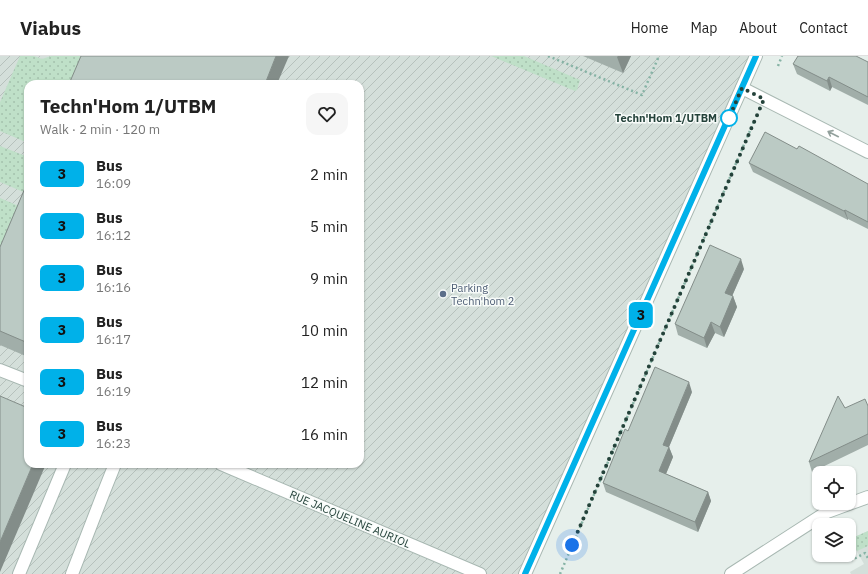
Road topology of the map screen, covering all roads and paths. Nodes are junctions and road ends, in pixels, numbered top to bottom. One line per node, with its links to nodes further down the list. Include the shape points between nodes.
1 (548, 56): 2 (path, via 642,95)
2 (659, 56)
3 (756, 56): 5 (street)
4 (782, 56): 6 (path)
5 (742, 88): 6 (street); 19 (street)
6 (764, 99): 7 (street, one-way to 6); 20 (path)
7 (868, 152)
8 (0, 370): 9 (street)
9 (24, 379)
10 (63, 468): 16 (street)
11 (113, 468): 17 (street)
12 (229, 468): 18 (street, RUE JACQUELINE AURIOL)
13 (868, 496): 21 (street, via 827,512)
14 (856, 558): 15 (path, via 865,553)
15 (868, 558)
16 (19, 574)
17 (72, 574)
18 (480, 574)
19 (525, 574)
20 (560, 574)
21 (731, 574)

